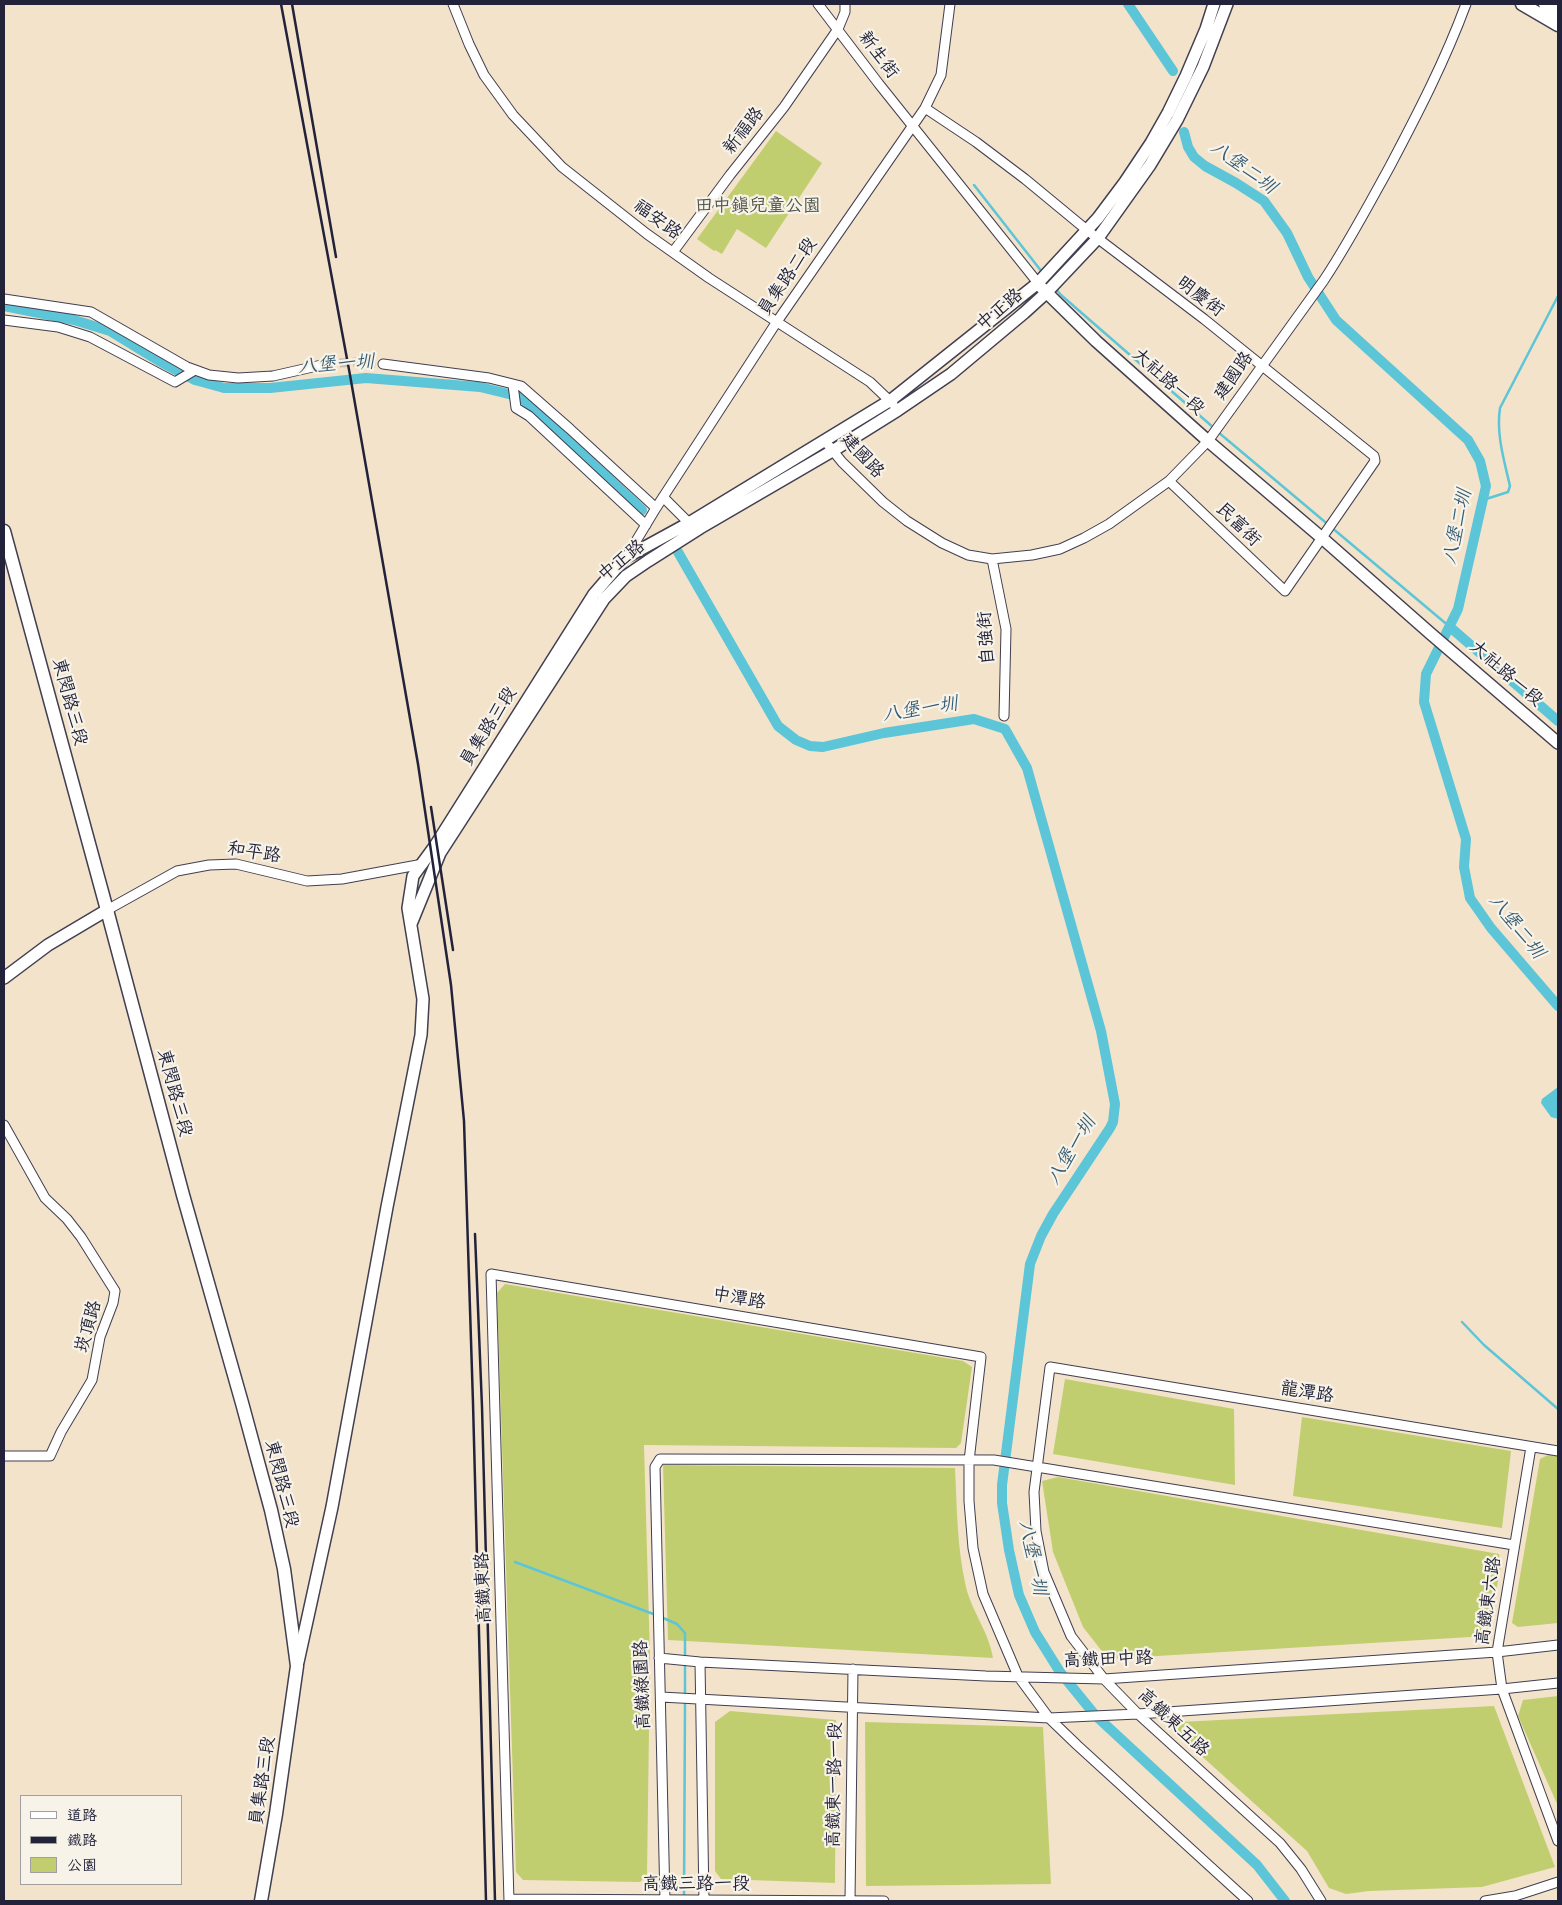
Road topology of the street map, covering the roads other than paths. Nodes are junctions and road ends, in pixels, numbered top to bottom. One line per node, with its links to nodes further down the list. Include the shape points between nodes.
1 (453, 4): 18 (street, 福安路, via 484,75 519,122 562,167)
2 (818, 4): 12 (street, 新生街)
3 (844, 4): 12 (street, via 845,12)
4 (950, 4): 14 (street, 員集路二段, via 942,75)
5 (1214, 4): 13 (street, 中正路)
6 (1227, 4): 13 (street, 中正路, via 1204,67)
7 (1466, 4): 25 (street, 建國路, via 1449,50 1414,122 1341,256)
8 (1522, 4): 11 (main road)
9 (1545, 4): 10 (main road)
10 (1558, 12)
11 (1558, 25)
12 (838, 29): 15 (street, 新生街); 18 (street, 新福路)
13 (1179, 103): 16 (street, 中正路, via 1126,182); 17 (street, 中正路, via 1150,165)
14 (925, 108): 15 (street, 員集路二段); 16 (street, 明慶街, via 976,142)
15 (913, 125): 19 (street, 大社路一段); 22 (street, 員集路二段)
16 (1088, 231): 17 (street, 明慶街); 19 (street, 中正路)
17 (1098, 238): 19 (street, 中正路); 25 (street, 明慶街)
18 (673, 252): 22 (street, 福安路)
19 (1042, 288): 28 (street, 中正路); 29 (street, 中正路, via 1024,314 951,374); 31 (street, 大社路一段, via 1096,342)
20 (4, 299): 26 (street, via 91,312)
21 (4, 320): 26 (street, via 58,327 90,337 176,382)
22 (776, 323): 28 (street, 福安路, via 870,382); 34 (street, 員集路二段)
23 (326, 364): 26 (street, via 273,376 238,378)
24 (383, 364): 27 (street, via 489,378)
25 (1261, 366): 31 (street, 建國路); 39 (street, 明慶街, via 1374,456 1375,462)
26 (195, 370)
27 (514, 385): 35 (street, via 520,386 570,429); 37 (street, via 516,408 529,416)
28 (890, 400): 29 (street, 福安路); 30 (street, 中正路)
29 (898, 410): 32 (street, 中正路)
30 (826, 441): 32 (street, 建國路); 36 (street, 中正路)
31 (1208, 441): 33 (street, 建國路); 39 (street, 大社路一段)
32 (834, 450): 40 (street, 中正路, via 685,537); 42 (street, 建國路, via 883,502 907,521 968,555)
33 (1169, 481): 42 (street, 建國路, via 1109,524 1060,549); 43 (street, 民富街)
34 (663, 497): 35 (street, 員集路二段); 36 (street)
35 (656, 508): 37 (street, 員集路二段)
36 (688, 523): 40 (street, 中正路)
37 (646, 525): 41 (street)
38 (4, 531): 49 (main road, 東閔路三段)
39 (1322, 538): 43 (street, 明慶街); 46 (street, 大社路一段)
40 (660, 546): 41 (street, 中正路); 44 (street, 中正路)
41 (625, 558): 44 (street); 48 (street, 員集路三段, via 594,594)
42 (992, 559): 45 (street, 自強街, via 1006,629)
43 (1285, 591)
44 (604, 599): 47 (street, 員集路三段)
45 (1004, 716)
46 (1558, 743)
47 (438, 855): 48 (street, 和平路); 50 (street, 員集路三段)
48 (420, 866): 49 (street, 和平路, via 342,880 307,881 236,864 209,865 177,871); 50 (street, 員集路三段, via 413,876 408,908)
49 (107, 910): 51 (street, 和平路, via 48,945); 65 (main road, 東閔路三段, via 271,1510 284,1569)
50 (412, 924): 65 (street, 員集路三段, via 423,999 420,1035 332,1507)
51 (4, 978)
52 (4, 1125): 57 (street, 崁頂路, via 45,1198 81,1237 115,1291 100,1337 92,1380 50,1456)
53 (491, 1274): 58 (street, 中潭路, via 981,1357); 78 (street, 高鐵東路)
54 (1050, 1367): 55 (street, 龍潭路); 59 (street, 高鐵東五路)
55 (1531, 1447): 56 (street, 龍潭路); 60 (street, 高鐵東六路)
56 (1558, 1452)
57 (4, 1456)
58 (969, 1461): 59 (street, via 994,1460); 63 (street, 高鐵綠園路, via 660,1459 655,1467); 67 (street, via 973,1548 983,1594)
59 (1036, 1467): 60 (street); 68 (street, 高鐵東五路, via 1036,1531 1044,1572 1071,1636)
60 (1514, 1545): 62 (street, 高鐵東六路)
61 (1558, 1644): 62 (street, 高鐵田中路)
62 (1497, 1652): 68 (street, 高鐵田中路); 70 (street, 高鐵東六路)
63 (659, 1658): 64 (street, 高鐵田中路); 71 (street, 高鐵綠園路)
64 (700, 1662): 66 (street, 高鐵田中路); 72 (street)
65 (297, 1666): 79 (main road, 員集路三段)
66 (854, 1669): 67 (street, 高鐵田中路); 73 (street, 高鐵東一路一段)
67 (1018, 1676): 68 (street, 高鐵田中路); 75 (street)
68 (1104, 1679): 74 (street, 高鐵東五路)
69 (1558, 1683): 70 (street)
70 (1502, 1689): 74 (street); 76 (street, 高鐵東六路)
71 (661, 1697): 72 (street); 80 (street, 高鐵綠園路)
72 (701, 1700): 73 (street); 81 (street)
73 (853, 1707): 75 (street); 82 (street, 高鐵東一路一段)
74 (1138, 1714): 75 (street); 85 (street, 高鐵東五路, via 1280,1843)
75 (1049, 1718): 84 (street)
76 (1558, 1841)
77 (1558, 1882): 86 (street, via 1515,1896)
78 (509, 1900): 80 (street, 高鐵三路一段)
79 (261, 1901)
80 (665, 1901): 81 (street, 高鐵三路一段)
81 (703, 1901): 82 (street, 高鐵三路一段)
82 (850, 1901): 83 (street, 高鐵三路一段)
83 (884, 1901)
84 (1248, 1901)
85 (1321, 1901)
86 (1485, 1901)

